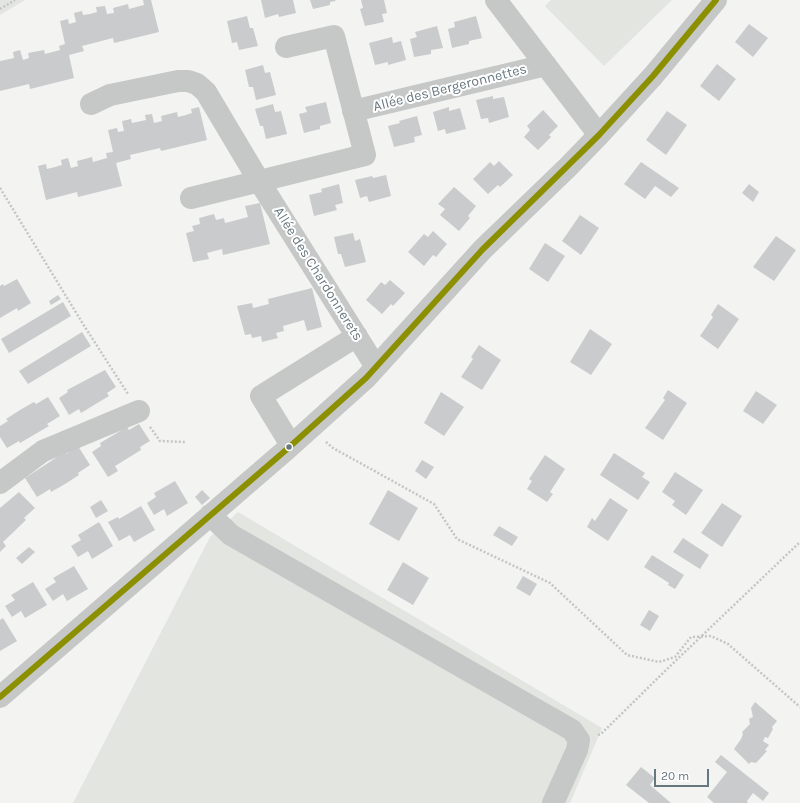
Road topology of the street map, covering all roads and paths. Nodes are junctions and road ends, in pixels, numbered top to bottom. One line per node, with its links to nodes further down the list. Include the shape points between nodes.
1 (15, 0): 4 (path)
2 (496, 0): 6 (street)
3 (716, 0): 9 (street, via 653,76)
4 (0, 9)
5 (286, 47): 8 (street, Allée des Bergeronnettes, via 334,36)
6 (546, 65): 8 (street, Allée des Bergeronnettes); 9 (street)
7 (91, 104): 10 (street, Allée des Chardonnerets, via 110,95 178,81 198,84 206,92)
8 (353, 111): 10 (street, Allée des Bergeronnettes, via 365,155)
9 (599, 135): 14 (street, via 483,249)
10 (259, 181): 12 (street); 13 (street, Allée des Chardonnerets)
11 (0, 188): 15 (path)
12 (191, 198)
13 (357, 336): 14 (street, Allée des Chardonnerets); 18 (street, via 261,396)
14 (376, 367): 16 (street)
15 (138, 411): 17 (path, via 160,441); 19 (street, via 43,451)
16 (311, 428): 18 (street); 22 (path, via 333,448 434,504 457,539 550,583 627,655 659,662 675,657 691,638)
17 (186, 442)
18 (291, 445): 20 (street)
19 (0, 483)
20 (210, 515): 23 (street); 25 (street, via 231,535 572,730)
21 (800, 542): 22 (path)
22 (700, 637): 24 (path, via 711,636 728,644); 25 (path, via 602,734)
23 (0, 697)
24 (800, 707)
25 (579, 740): 26 (street)
26 (553, 803)

